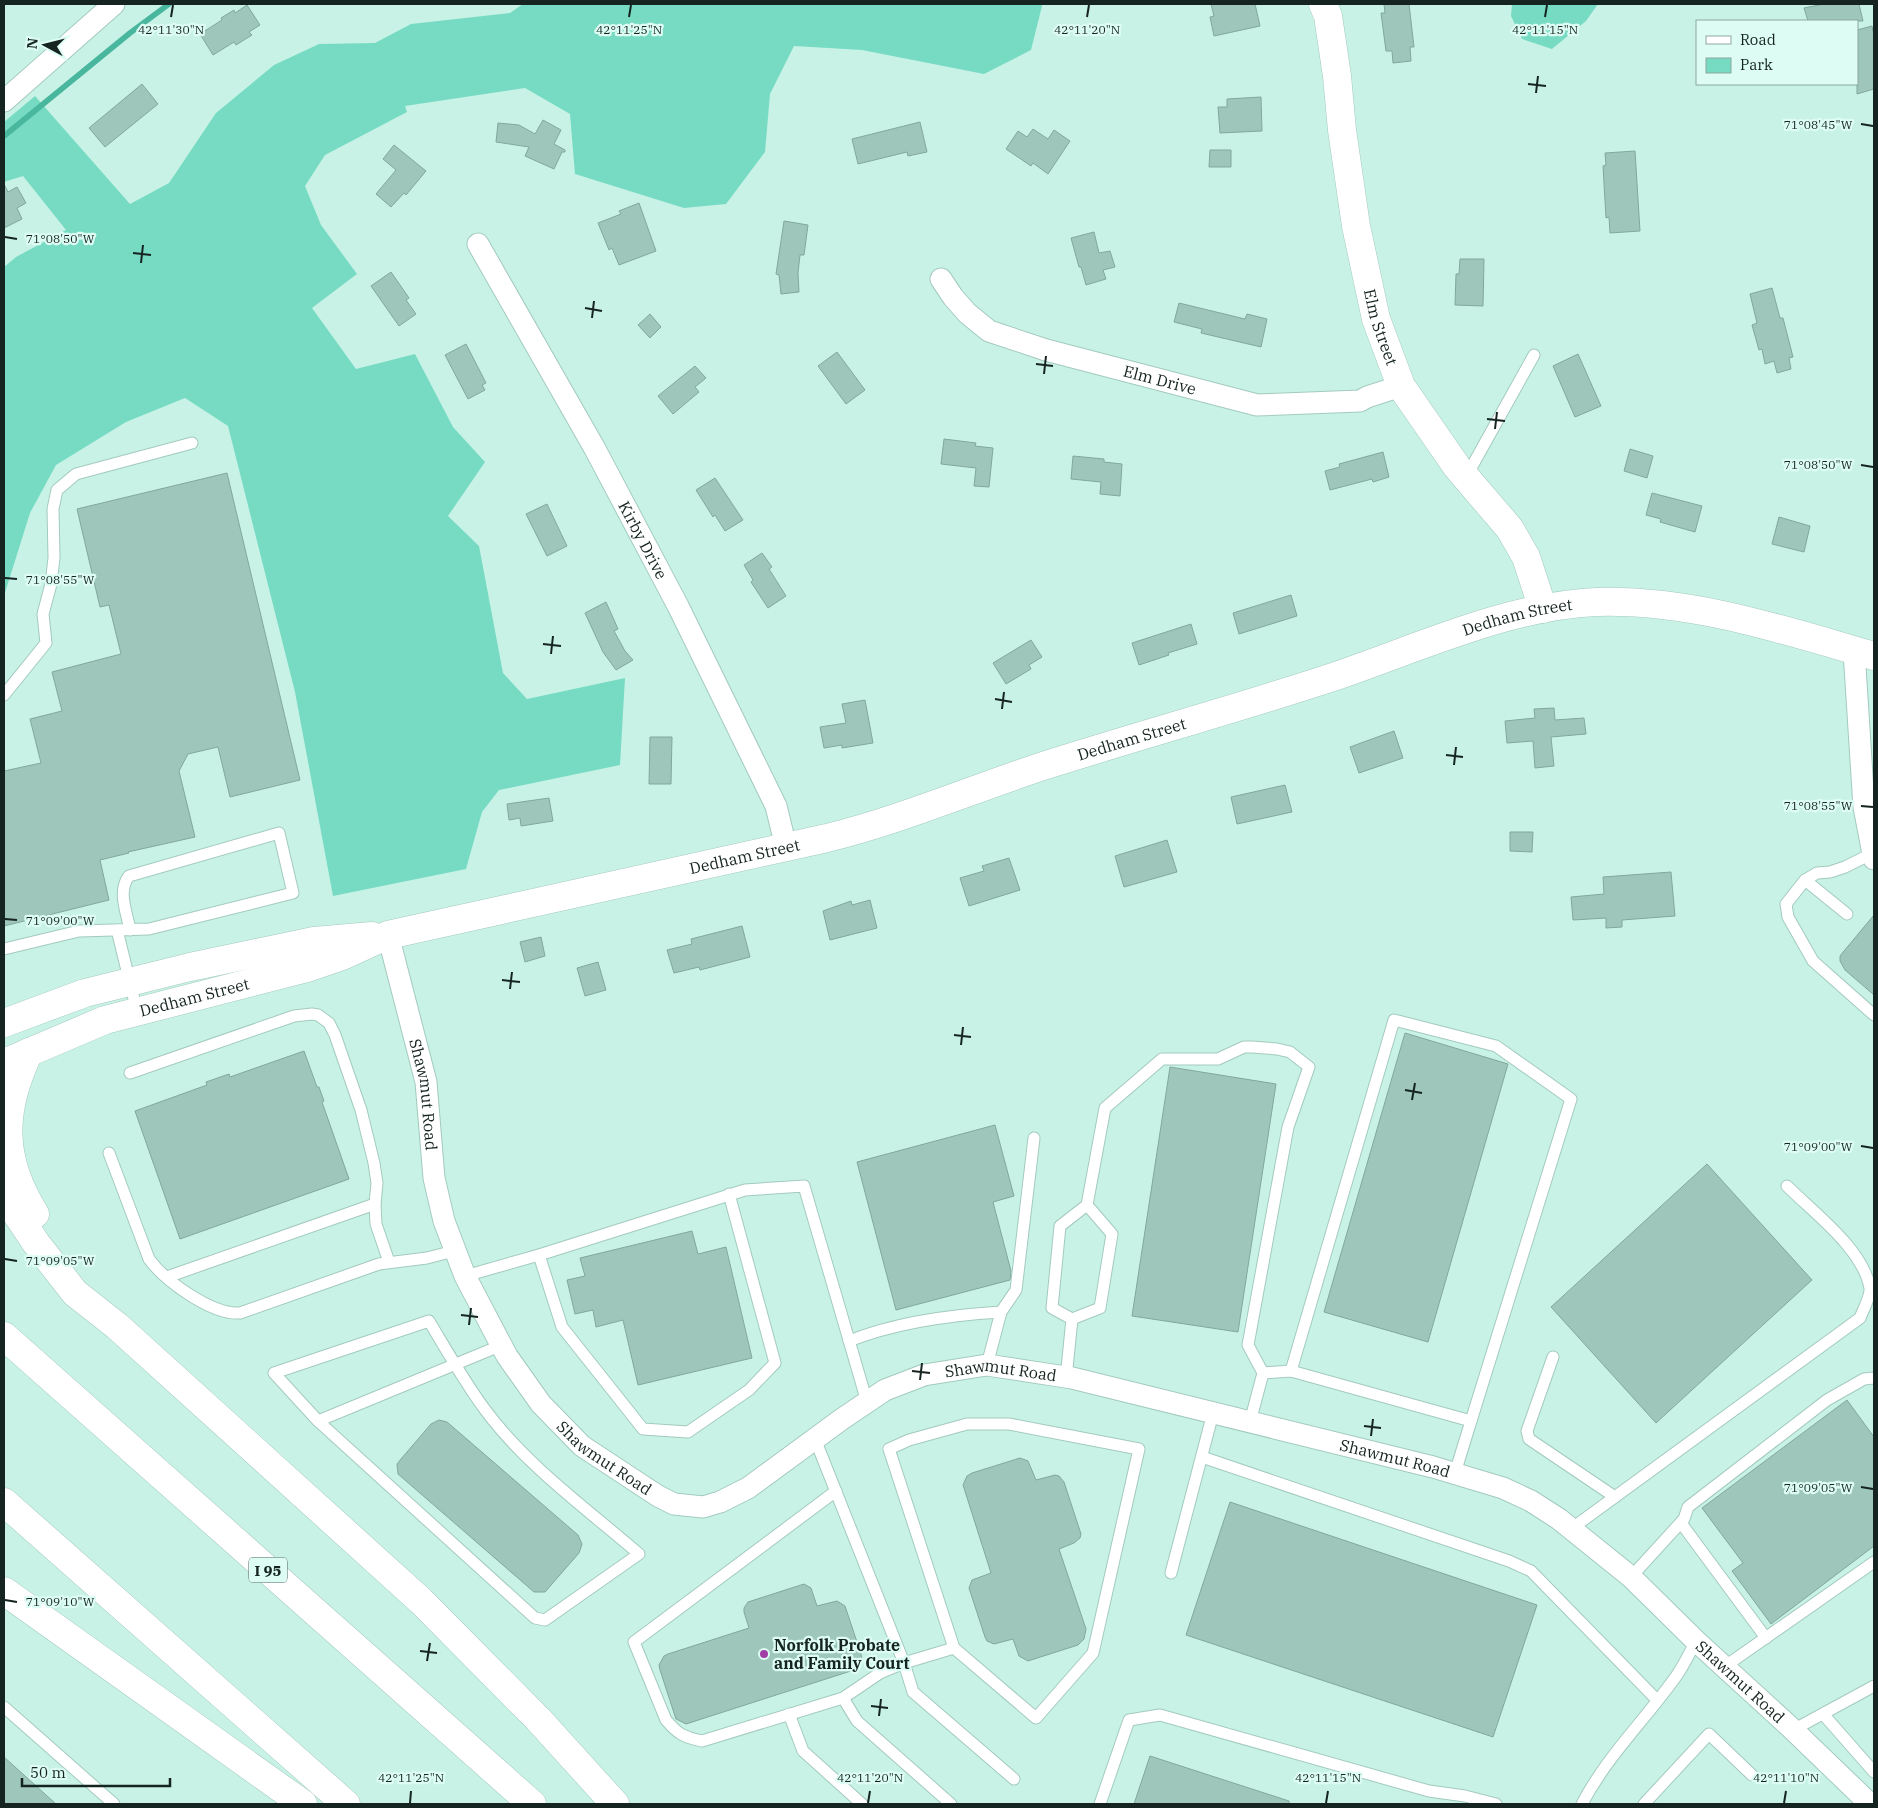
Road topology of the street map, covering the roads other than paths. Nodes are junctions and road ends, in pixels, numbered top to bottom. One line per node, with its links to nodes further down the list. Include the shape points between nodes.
1 (114, 4): 3 (street)
2 (1323, 4): 7 (main road, Elm Street, via 1328,16 1337,76 1356,226 1376,319)
3 (4, 101)
4 (478, 244): 13 (street, Kirby Drive, via 595,449 678,606 776,806)
5 (941, 279): 7 (street, Elm Drive, via 967,313 989,330 1046,350 1257,405 1360,401)
6 (1534, 355): 9 (lane)
7 (1401, 386): 9 (main road, Elm Street)
8 (192, 443): 12 (lane, via 76,474 57,490 53,509 54,558 43,614 46,644)
9 (1466, 477): 10 (main road, Elm Street, via 1510,529 1526,557)
10 (1543, 609): 11 (main road, Dedham Street, via 1594,602 1657,605 1738,619); 13 (main road, Dedham Street, via 1477,627 1332,677 1066,759 881,823)
11 (1864, 654): 14 (street, via 1864,807)
12 (4, 695)
13 (786, 847): 19 (main road, Dedham Street)
14 (1873, 856): 15 (lane, via 1830,872 1817,872)
15 (1805, 880): 16 (lane); 23 (lane, via 1786,904 1788,917 1813,961)
16 (1847, 914)
17 (117, 930): 18 (lane); 20 (lane, via 79,931); 21 (lane)
18 (130, 930): 18 (lane, via 123,888 130,876 279,833 293,893 149,929)
19 (388, 935): 21 (main road, Dedham Street, via 314,940); 22 (main road, Dedham Street, via 328,961); 35 (street, Shawmut Road, via 426,1082 434,1178)
20 (4, 949)
21 (129, 982): 22 (lane); 24 (main road, Dedham Street, via 68,998)
22 (137, 1011): 25 (main road, Dedham Street, via 105,1020)
23 (1874, 1015)
24 (4, 1023)
25 (29, 1052): 26 (main road, Dedham Street); 42 (main road, via 16,1080 6,1120 11,1167 28,1204 88,1282)
26 (4, 1063)
27 (130, 1073): 33 (lane, via 283,1019 312,1014 324,1018 335,1035 364,1123 376,1173)
28 (1034, 1138): 40 (lane, via 1016,1290)
29 (109, 1153): 39 (lane, via 146,1252 154,1266)
30 (1787, 1186): 62 (lane, via 1851,1248 1863,1269 1870,1290 1860,1318)
31 (729, 1194): 36 (lane); 36 (lane, via 775,1363 749,1390 688,1432 643,1429 562,1328); 44 (lane, via 804,1186)
32 (4, 1195): 42 (main road, via 36,1243 75,1292)
33 (375, 1204): 37 (lane, via 376,1224); 39 (lane)
34 (1087, 1204): 41 (lane, via 1060,1226 1052,1308); 41 (lane, via 1112,1234 1100,1308); 50 (lane, via 1105,1108 1162,1059 1218,1059 1252,1047 1290,1052 1309,1067 1288,1127 1248,1346)
35 (454, 1251): 37 (lane); 38 (street, Shawmut Road)
36 (539, 1255): 38 (lane)
37 (388, 1262): 39 (lane, via 240,1313 216,1310)
38 (465, 1276): 45 (street, Shawmut Road)
39 (167, 1277)
40 (1001, 1312): 44 (lane, via 958,1314 877,1330); 48 (lane)
41 (1072, 1319): 51 (lane)
42 (117, 1326): 89 (main road, via 422,1601 538,1719)
43 (4, 1336): 88 (main road, I 95)
44 (849, 1341): 53 (lane)
45 (502, 1345): 47 (lane); 58 (street, Shawmut Road, via 541,1404 582,1446 642,1488 674,1504 703,1507 720,1502 748,1488)
46 (1553, 1357): 62 (lane, via 1528,1431 1529,1439)
47 (455, 1365): 55 (lane); 55 (lane, via 429,1321 274,1373); 55 (lane, via 486,1412 529,1460 639,1554 546,1620 536,1618)
48 (987, 1366): 51 (street, Shawmut Road); 53 (street, Shawmut Road, via 924,1375 885,1390)
49 (1291, 1371): 50 (lane); 56 (lane); 56 (lane, via 1394,1020 1496,1046 1571,1099)
50 (1263, 1373): 57 (lane)
51 (1066, 1378): 54 (street, Shawmut Road)
52 (1874, 1378): 64 (lane, via 1864,1379 1827,1400 1688,1507)
53 (867, 1402): 58 (street, Shawmut Road)
54 (1213, 1413): 57 (street, Shawmut Road); 59 (lane)
55 (318, 1421)
56 (1471, 1421): 60 (lane)
57 (1250, 1422): 60 (street, Shawmut Road)
58 (815, 1439): 61 (lane)
59 (1202, 1457): 67 (lane); 77 (lane, via 1531,1571)
60 (1455, 1474): 65 (street, Shawmut Road, via 1503,1488 1552,1514)
61 (836, 1491): 73 (lane); 79 (lane, via 634,1642 666,1720 684,1737 702,1741)
62 (1615, 1497): 65 (lane)
63 (4, 1502): 87 (main road)
64 (1681, 1523): 68 (lane); 70 (lane)
65 (1571, 1529): 68 (street, Shawmut Road)
66 (1874, 1562): 70 (lane)
67 (1171, 1573)
68 (1631, 1577): 71 (street, Shawmut Road)
69 (4, 1591): 86 (main road)
70 (1766, 1638): 74 (lane)
71 (1696, 1641): 74 (street, Shawmut Road); 77 (lane, via 1678,1674)
72 (954, 1648): 72 (lane, via 889,1449 967,1424 1009,1424 1139,1449 1092,1653 1036,1718); 73 (lane)
73 (904, 1663): 76 (lane, via 880,1673); 84 (lane, via 913,1692)
74 (1724, 1667): 81 (street, Shawmut Road)
75 (1874, 1686): 80 (lane)
76 (843, 1698): 79 (lane); 91 (lane, via 857,1721)
77 (1657, 1700): 94 (lane, via 1620,1745)
78 (4, 1707): 85 (lane)
79 (788, 1714): 90 (lane, via 803,1750)
80 (1823, 1714): 81 (lane); 82 (lane)
81 (1793, 1730): 96 (street, Shawmut Road)
82 (1874, 1772)
83 (1752, 1775): 95 (lane, via 1709,1734)
84 (1014, 1779)
85 (114, 1804)
86 (302, 1804)
87 (346, 1804)
88 (532, 1804)
89 (615, 1804)
90 (862, 1804)
91 (951, 1804)
92 (1100, 1804): 93 (lane, via 1129,1720 1160,1715 1429,1791)
93 (1496, 1804)
94 (1582, 1804)
95 (1644, 1804)
96 (1870, 1804)

